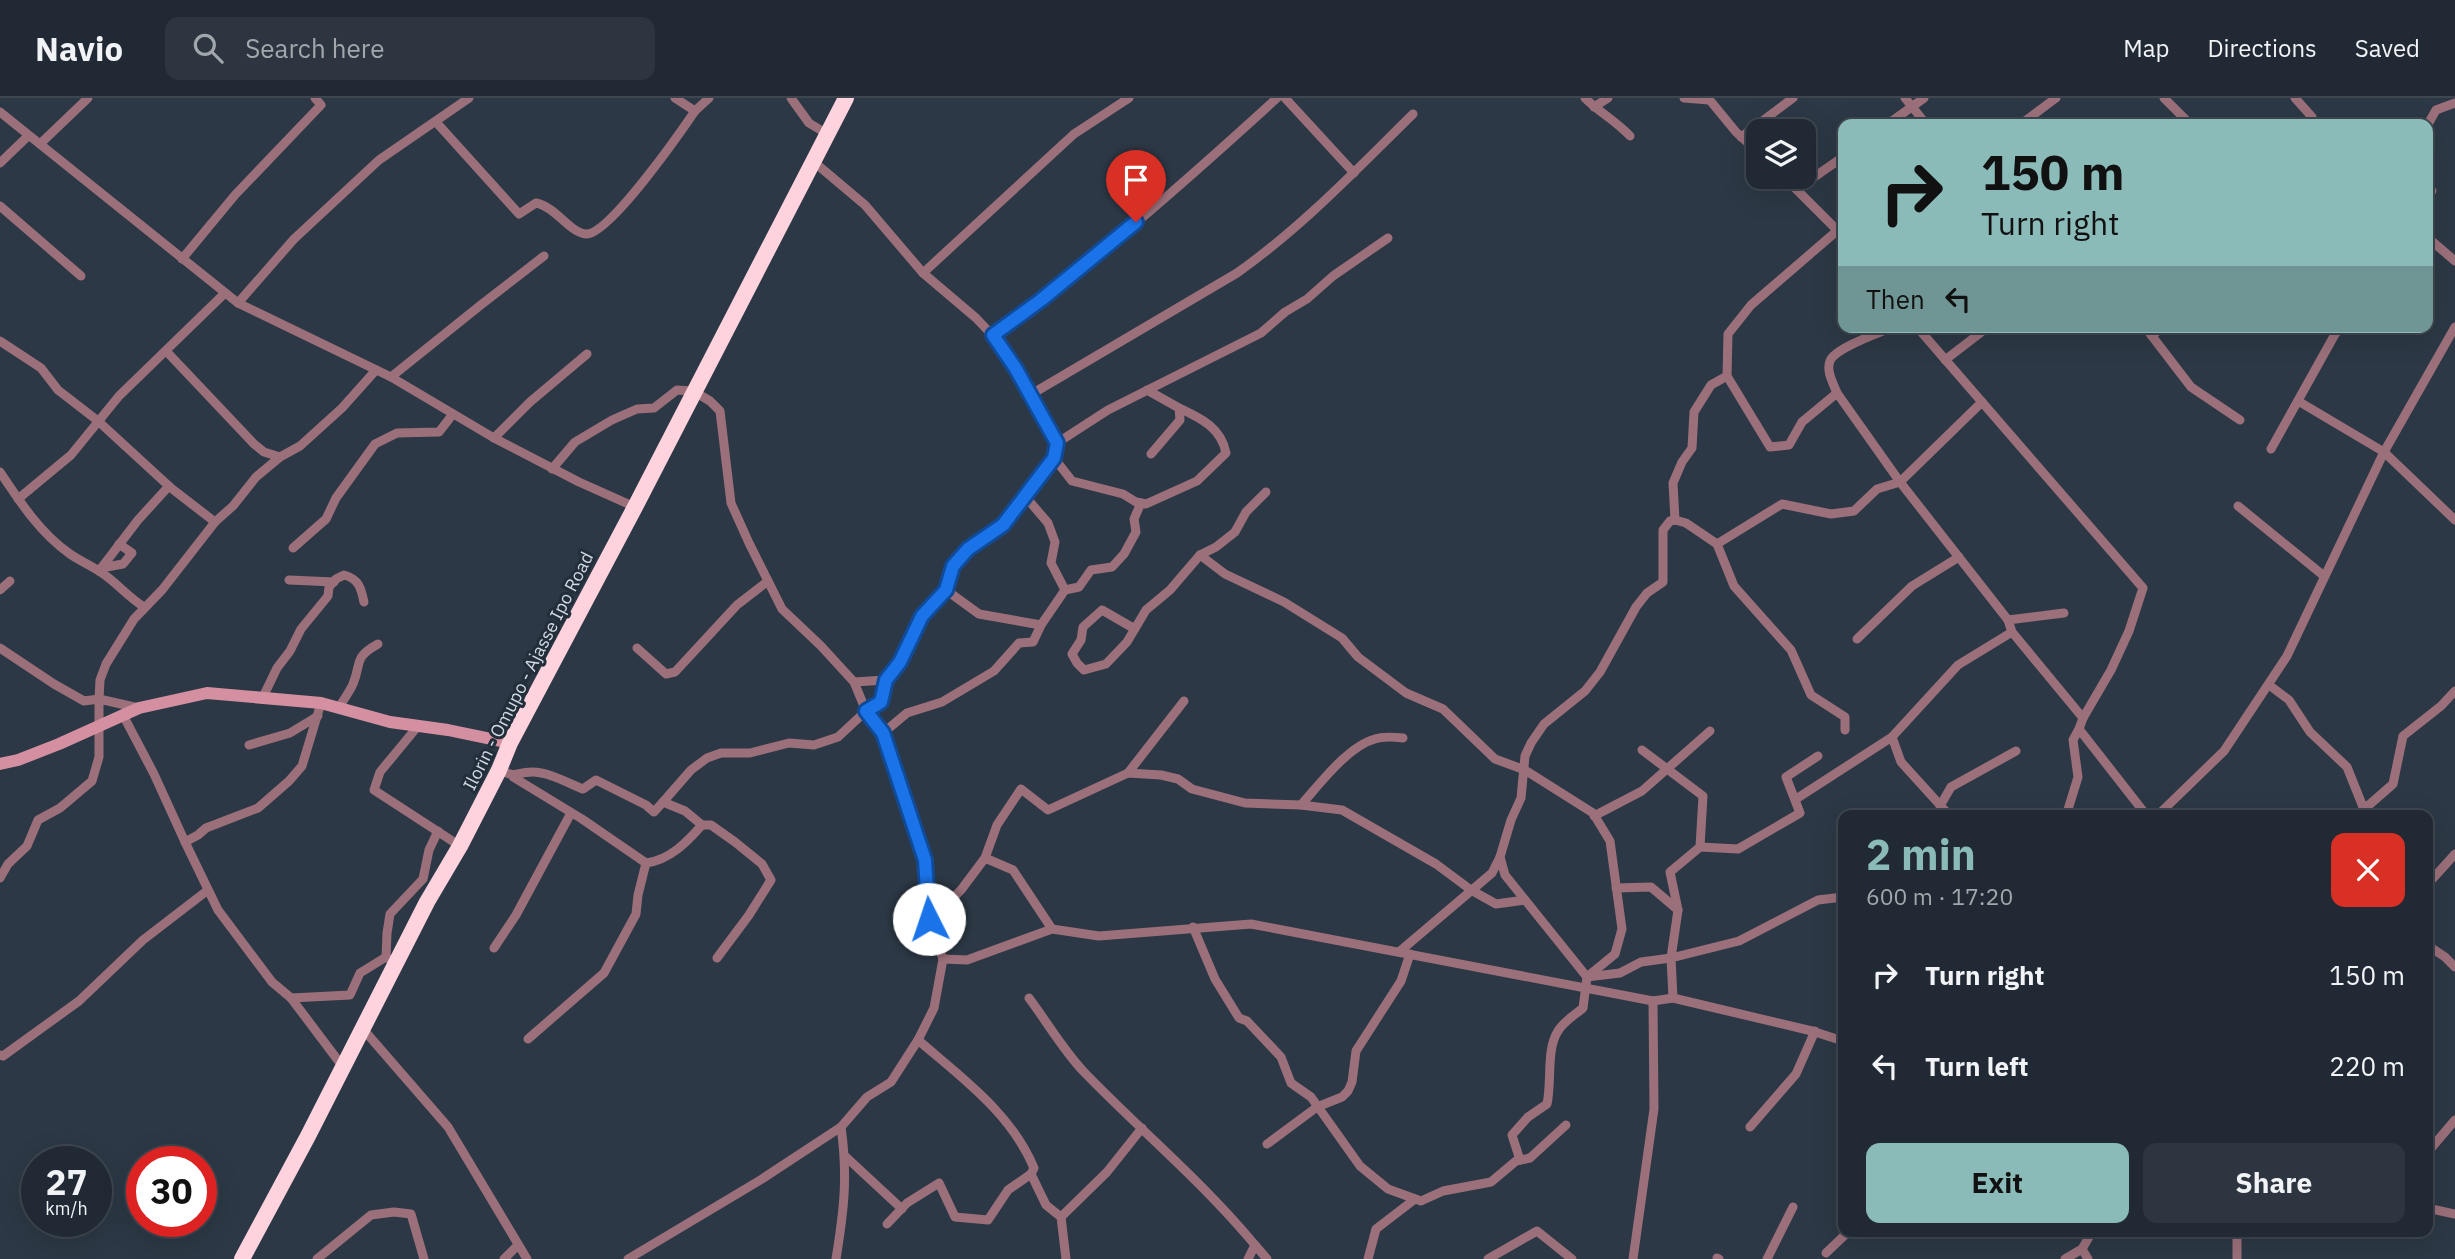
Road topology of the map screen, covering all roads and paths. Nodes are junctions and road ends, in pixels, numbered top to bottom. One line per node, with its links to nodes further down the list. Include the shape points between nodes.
1 (88, 98): 39 (street)
2 (315, 98): 52 (street, via 321,105)
3 (469, 98): 33 (street)
4 (675, 98): 24 (street)
5 (709, 98): 24 (street)
6 (791, 98): 34 (street, via 809,123)
7 (846, 98): 34 (highway, Ilorin - Omupo - Ajasse Ipo Road)
8 (1129, 98): 54 (street, via 1074,134)
9 (1277, 98): 64 (street, via 1151,209)
10 (1285, 98): 43 (street)
11 (1585, 98): 22 (street)
12 (1608, 98): 22 (street)
13 (1684, 98): 20 (street)
14 (1793, 98): 37 (street)
15 (1905, 98): 23 (street)
16 (1924, 98): 23 (street)
17 (2056, 98): 29 (street)
18 (2164, 98): 30 (street)
19 (2295, 98): 31 (street)
20 (1708, 99): 37 (street)
21 (2455, 103): 32 (street, via 2436,110)
22 (1594, 107): 36 (street, via 1617,121)
23 (1911, 107): 27 (street); 28 (street)
24 (695, 111): 33 (street, via 617,212 589,234 577,231 545,205 536,203 519,214)
25 (0, 112): 35 (street)
26 (1413, 114): 43 (street)
27 (1895, 119)
28 (1922, 119)
29 (2028, 119)
30 (2185, 119)
31 (2313, 119)
32 (2431, 119)
33 (436, 122): 57 (street, via 360,178 294,239)
34 (827, 134): 41 (highway, Ilorin - Omupo - Ajasse Ipo Road)
35 (28, 135): 39 (street); 42 (street)
36 (1630, 136)
37 (1741, 136): 38 (street)
38 (1746, 141)
39 (40, 144): 52 (street)
40 (1838, 160): 44 (street)
41 (814, 162): 54 (street, via 865,205); 73 (highway, Ilorin - Omupo - Ajasse Ipo Road)
42 (0, 163)
43 (1353, 173): 75 (street, via 1293,230 1237,273)
44 (1816, 176)
45 (1797, 189): 47 (street)
46 (0, 206): 55 (street)
47 (1838, 231)
48 (1838, 235): 70 (street, via 1751,305 1728,334)
49 (1388, 238): 72 (street, via 1261,333)
50 (2433, 242): 53 (street)
51 (544, 257): 71 (street)
52 (181, 260): 56 (street)
53 (2455, 261)
54 (923, 273): 64 (street)
55 (81, 276)
56 (225, 293): 57 (street); 66 (street)
57 (238, 303): 69 (street)
58 (2455, 327): 85 (street)
59 (1880, 333): 74 (street, via 1832,357 1829,370)
60 (1922, 333): 68 (street)
61 (1980, 333): 68 (street)
62 (2150, 333): 80 (street, via 2191,387)
63 (2335, 333): 76 (street)
64 (993, 335): 75 (street)
65 (0, 341): 81 (street, via 41,368 58,390)
66 (167, 352): 81 (street); 87 (street, via 254,444)
67 (587, 354): 82 (street)
68 (1945, 360): 77 (street)
69 (376, 370): 71 (street); 87 (street, via 342,408 300,446)
70 (1727, 376): 74 (street, via 1770,447 1789,445 1802,422); 99 (street, via 1711,385 1694,412 1692,448 1673,483)
71 (391, 377): 79 (street)
72 (1147, 390): 78 (street); 83 (street)
73 (694, 391): 89 (street, via 677,390 654,408 637,409 612,420 575,442); 98 (highway, Ilorin - Omupo - Ajasse Ipo Road); 110 (street, via 720,411 731,503)
74 (1837, 393): 91 (street)
75 (1030, 395): 83 (street)
76 (2298, 401): 84 (street); 85 (street)
77 (1982, 402): 91 (street); 139 (street, via 2143,588 2129,631)
78 (1179, 408): 86 (street, via 1180,420); 96 (street, via 1208,422 1224,442 1226,453 1197,481)
79 (453, 414): 82 (street); 104 (street, via 439,432 397,433 375,444 326,519)
80 (2240, 420)
81 (98, 421): 92 (street); 95 (street, via 71,455)
82 (494, 438): 89 (street)
83 (1057, 443): 88 (street)
84 (2271, 449)
85 (2384, 453): 100 (street); 108 (street)
86 (1151, 454)
87 (280, 457): 101 (street)
88 (1054, 458): 94 (street); 96 (street, via 1072,481)
89 (552, 469): 98 (street)
90 (0, 472): 95 (street)
91 (1900, 482): 103 (street, via 1877,489 1847,514 1782,503); 106 (street)
92 (169, 486): 101 (street); 102 (street)
93 (1266, 492): 105 (street, via 1246,512 1235,532)
94 (1024, 495): 114 (street, via 1003,525 960,556); 115 (street, via 1048,523 1055,542 1051,563)
95 (18, 499): 107 (street, via 47,535)
96 (1142, 503): 115 (street, via 1134,519 1136,532 1124,554 1112,567 1091,570 1079,587)
97 (2238, 506): 108 (street)
98 (635, 507): 148 (highway, Ilorin - Omupo - Ajasse Ipo Road)
99 (1675, 520): 103 (street); 155 (street, via 1663,530 1663,582 1636,607 1585,691 1544,724 1525,756)
100 (2455, 520)
101 (215, 522): 117 (street)
102 (119, 544): 107 (street); 107 (street, via 132,553 123,564)
103 (1717, 544): 143 (street, via 1734,586 1791,650 1811,695 1845,717)
104 (293, 548)
105 (1200, 555): 121 (street, via 1146,610); 155 (street, via 1224,574 1284,602 1342,638 1358,657 1406,693 1443,709 1495,759)
106 (1959, 557): 119 (street); 123 (street, via 1912,586)
107 (100, 570): 117 (street)
108 (2324, 576): 129 (street)
109 (289, 580): 112 (street)
110 (768, 580): 126 (street, via 737,606 676,672 666,674); 128 (street, via 782,609)
111 (10, 581): 113 (street)
112 (334, 582): 116 (street, via 344,575 354,578); 131 (street, via 300,629)
113 (0, 590)
114 (946, 590): 120 (street, via 979,614); 127 (street, via 922,616)
115 (1065, 590): 120 (street)
116 (364, 602)
117 (144, 607): 132 (street, via 110,656 100,680)
118 (2064, 613): 119 (street)
119 (2008, 620): 122 (street)
120 (1041, 625): 145 (street, via 1033,642 1019,643 994,671 942,702 907,713)
121 (1135, 629): 121 (street, via 1105,664 1084,670 1072,654 1083,627 1102,610)
122 (2012, 632): 139 (street); 146 (street, via 1958,665)
123 (1857, 639)
124 (378, 644): 135 (street, via 364,652)
125 (0, 648): 132 (street, via 84,701)
126 (637, 648)
127 (886, 680): 128 (street); 137 (street, via 881,702)
128 (853, 682): 137 (street)
129 (2269, 685): 130 (street, via 2289,700 2310,732 2347,767 2363,807 2393,784 2403,736); 165 (street, via 2224,751)
130 (2455, 691)
131 (263, 697): 134 (street, via 207,693); 136 (street)
132 (99, 699): 134 (street); 140 (street)
133 (1184, 701): 156 (street)
134 (139, 708): 138 (street)
135 (339, 708): 136 (street); 141 (street)
136 (319, 710): 149 (street, via 290,733); 170 (street, via 302,766 289,781 258,808 206,828)
137 (866, 711): 145 (street); 159 (street, via 838,737 814,745 789,743 707,758)
138 (123, 715): 140 (street); 170 (street)
139 (2083, 718): 142 (street)
140 (99, 724): 153 (street, via 60,744); 177 (street, via 99,757 92,781 38,820 27,846)
141 (418, 726): 148 (street); 169 (street, via 380,772 373,790)
142 (2079, 729): 163 (street, via 2073,740 2078,777); 164 (street)
143 (1845, 730)
144 (1710, 731): 154 (street)
145 (883, 733): 184 (street, via 925,860)
146 (1892, 737): 158 (street); 161 (street, via 1901,762)
147 (1403, 738): 160 (street, via 1375,738 1359,747)
148 (510, 743): 157 (highway, Ilorin - Omupo - Ajasse Ipo Road)
149 (249, 745)
150 (1642, 750): 154 (street)
151 (2016, 751): 161 (street, via 1951,787)
152 (1818, 756): 158 (street, via 1786,777)
153 (0, 764)
154 (1667, 768): 167 (street, via 1642,791); 172 (street, via 1703,796)
155 (1525, 770): 167 (street); 174 (street, via 1521,798)
156 (1128, 773): 160 (street, via 1178,779 1192,789 1245,803); 175 (street, via 1048,810 1021,789 997,825)
157 (506, 774): 159 (street, via 532,772 583,789 596,780 654,812); 166 (street); 171 (highway, Ilorin - Omupo - Ajasse Ipo Road)
158 (1796, 799): 172 (street, via 1800,813 1738,849)
159 (663, 802): 168 (street)
160 (1301, 805): 181 (street, via 1342,810 1436,864)
161 (1940, 806): 162 (street)
162 (1944, 810)
163 (2068, 810)
164 (2142, 810)
165 (2163, 810)
166 (571, 813): 176 (street); 188 (street)
167 (1594, 816): 179 (street, via 1610,841)
168 (702, 825): 176 (street, via 683,845); 193 (street, via 711,825 749,853 771,880)
169 (438, 831): 171 (street); 196 (street, via 423,879 390,914)
170 (184, 842): 180 (street)
171 (460, 846): 196 (highway, Ilorin - Omupo - Ajasse Ipo Road)
172 (1700, 847): 185 (street, via 1671,872)
173 (2455, 854): 178 (street)
174 (1500, 857): 181 (street, via 1492,873); 183 (street, via 1505,875)
175 (985, 858): 184 (street, via 949,902); 187 (street, via 1013,870)
176 (646, 863): 205 (street, via 636,914 604,973)
177 (0, 878)
178 (2433, 878)
179 (1616, 888): 185 (street, via 1651,887); 198 (street, via 1622,929 1615,954)
180 (208, 890): 199 (street, via 272,982); 208 (street, via 143,940 79,1001)
181 (1471, 890): 183 (street, via 1496,904); 190 (street)
182 (1838, 898): 194 (street, via 1818,900 1739,941)
183 (1525, 900): 198 (street)
184 (928, 904): 195 (street)
185 (1678, 910): 194 (street)
186 (1193, 927): 187 (street, via 1099,936); 190 (street, via 1251,924); 210 (street, via 1215,979 1239,1018 1281,1057 1291,1083)
187 (1052, 929): 195 (street, via 967,960)
188 (494, 948)
189 (2433, 948): 192 (street)
190 (1399, 952): 191 (street)
191 (1410, 954): 198 (street); 210 (street, via 1401,981 1356,1051 1348,1091)
192 (2450, 956): 197 (street)
193 (717, 958)
194 (1671, 958): 198 (street, via 1641,962); 201 (street)
195 (943, 959): 207 (street, via 934,1008)
196 (391, 961): 199 (street, via 360,973 351,995); 203 (highway, Ilorin - Omupo - Ajasse Ipo Road)
197 (2455, 967)
198 (1587, 982): 202 (street); 219 (street, via 1583,1007 1558,1030 1551,1049 1547,1104 1512,1135)
199 (291, 998): 209 (street)
200 (1029, 998): 215 (street, via 1082,1070)
201 (1673, 998): 202 (street); 204 (street)
202 (1653, 1001): 248 (street, via 1654,1109)
203 (363, 1029): 209 (highway, Ilorin - Omupo - Ajasse Ipo Road); 231 (street, via 448,1128)
204 (1815, 1031): 206 (street); 214 (street, via 1796,1074)
205 (528, 1039)
206 (1838, 1039)
207 (918, 1040): 213 (street, via 891,1082 867,1097); 220 (street, via 1003,1116 1028,1153 1034,1168)
208 (0, 1055)
209 (344, 1067): 235 (highway, Ilorin - Omupo - Ajasse Ipo Road)
210 (1317, 1107): 216 (street); 221 (street, via 1360,1166 1388,1189)
211 (2455, 1120): 217 (street)
212 (1566, 1125): 219 (street, via 1530,1158)
213 (841, 1126): 218 (street); 240 (street)
214 (1751, 1127)
215 (1142, 1128): 226 (street, via 1107,1172); 232 (street)
216 (1267, 1144)
217 (2433, 1146)
218 (846, 1157): 223 (street); 241 (street)
219 (1520, 1160): 221 (street, via 1491,1182)
220 (1031, 1174): 223 (street, via 1009,1190 988,1220 956,1217 939,1183); 226 (street, via 1046,1205)
221 (1415, 1199): 245 (street, via 1376,1229)
222 (1793, 1207): 249 (street)
223 (902, 1209): 227 (street)
224 (2433, 1209): 225 (street)
225 (2455, 1214)
226 (1061, 1217): 242 (street)
227 (887, 1224)
228 (1843, 1237): 234 (street)
229 (2089, 1237): 233 (street)
230 (2237, 1237): 252 (street)
231 (518, 1245): 238 (street); 239 (street)
232 (1255, 1245): 243 (street); 244 (street)
233 (2082, 1250): 250 (street); 251 (street)
234 (1826, 1253)
235 (242, 1259)
236 (317, 1259): 237 (street, via 371,1215 394,1212 411,1214)
237 (424, 1259)
238 (504, 1259)
239 (527, 1259)
240 (628, 1259)
241 (836, 1259)
242 (1066, 1259)
243 (1248, 1259)
244 (1267, 1259)
245 (1368, 1259)
246 (1488, 1259): 247 (street, via 1537,1231)
247 (1572, 1259)
248 (1633, 1259)
249 (1767, 1259)
250 (2066, 1259)
251 (2088, 1259)
252 (2237, 1259)

